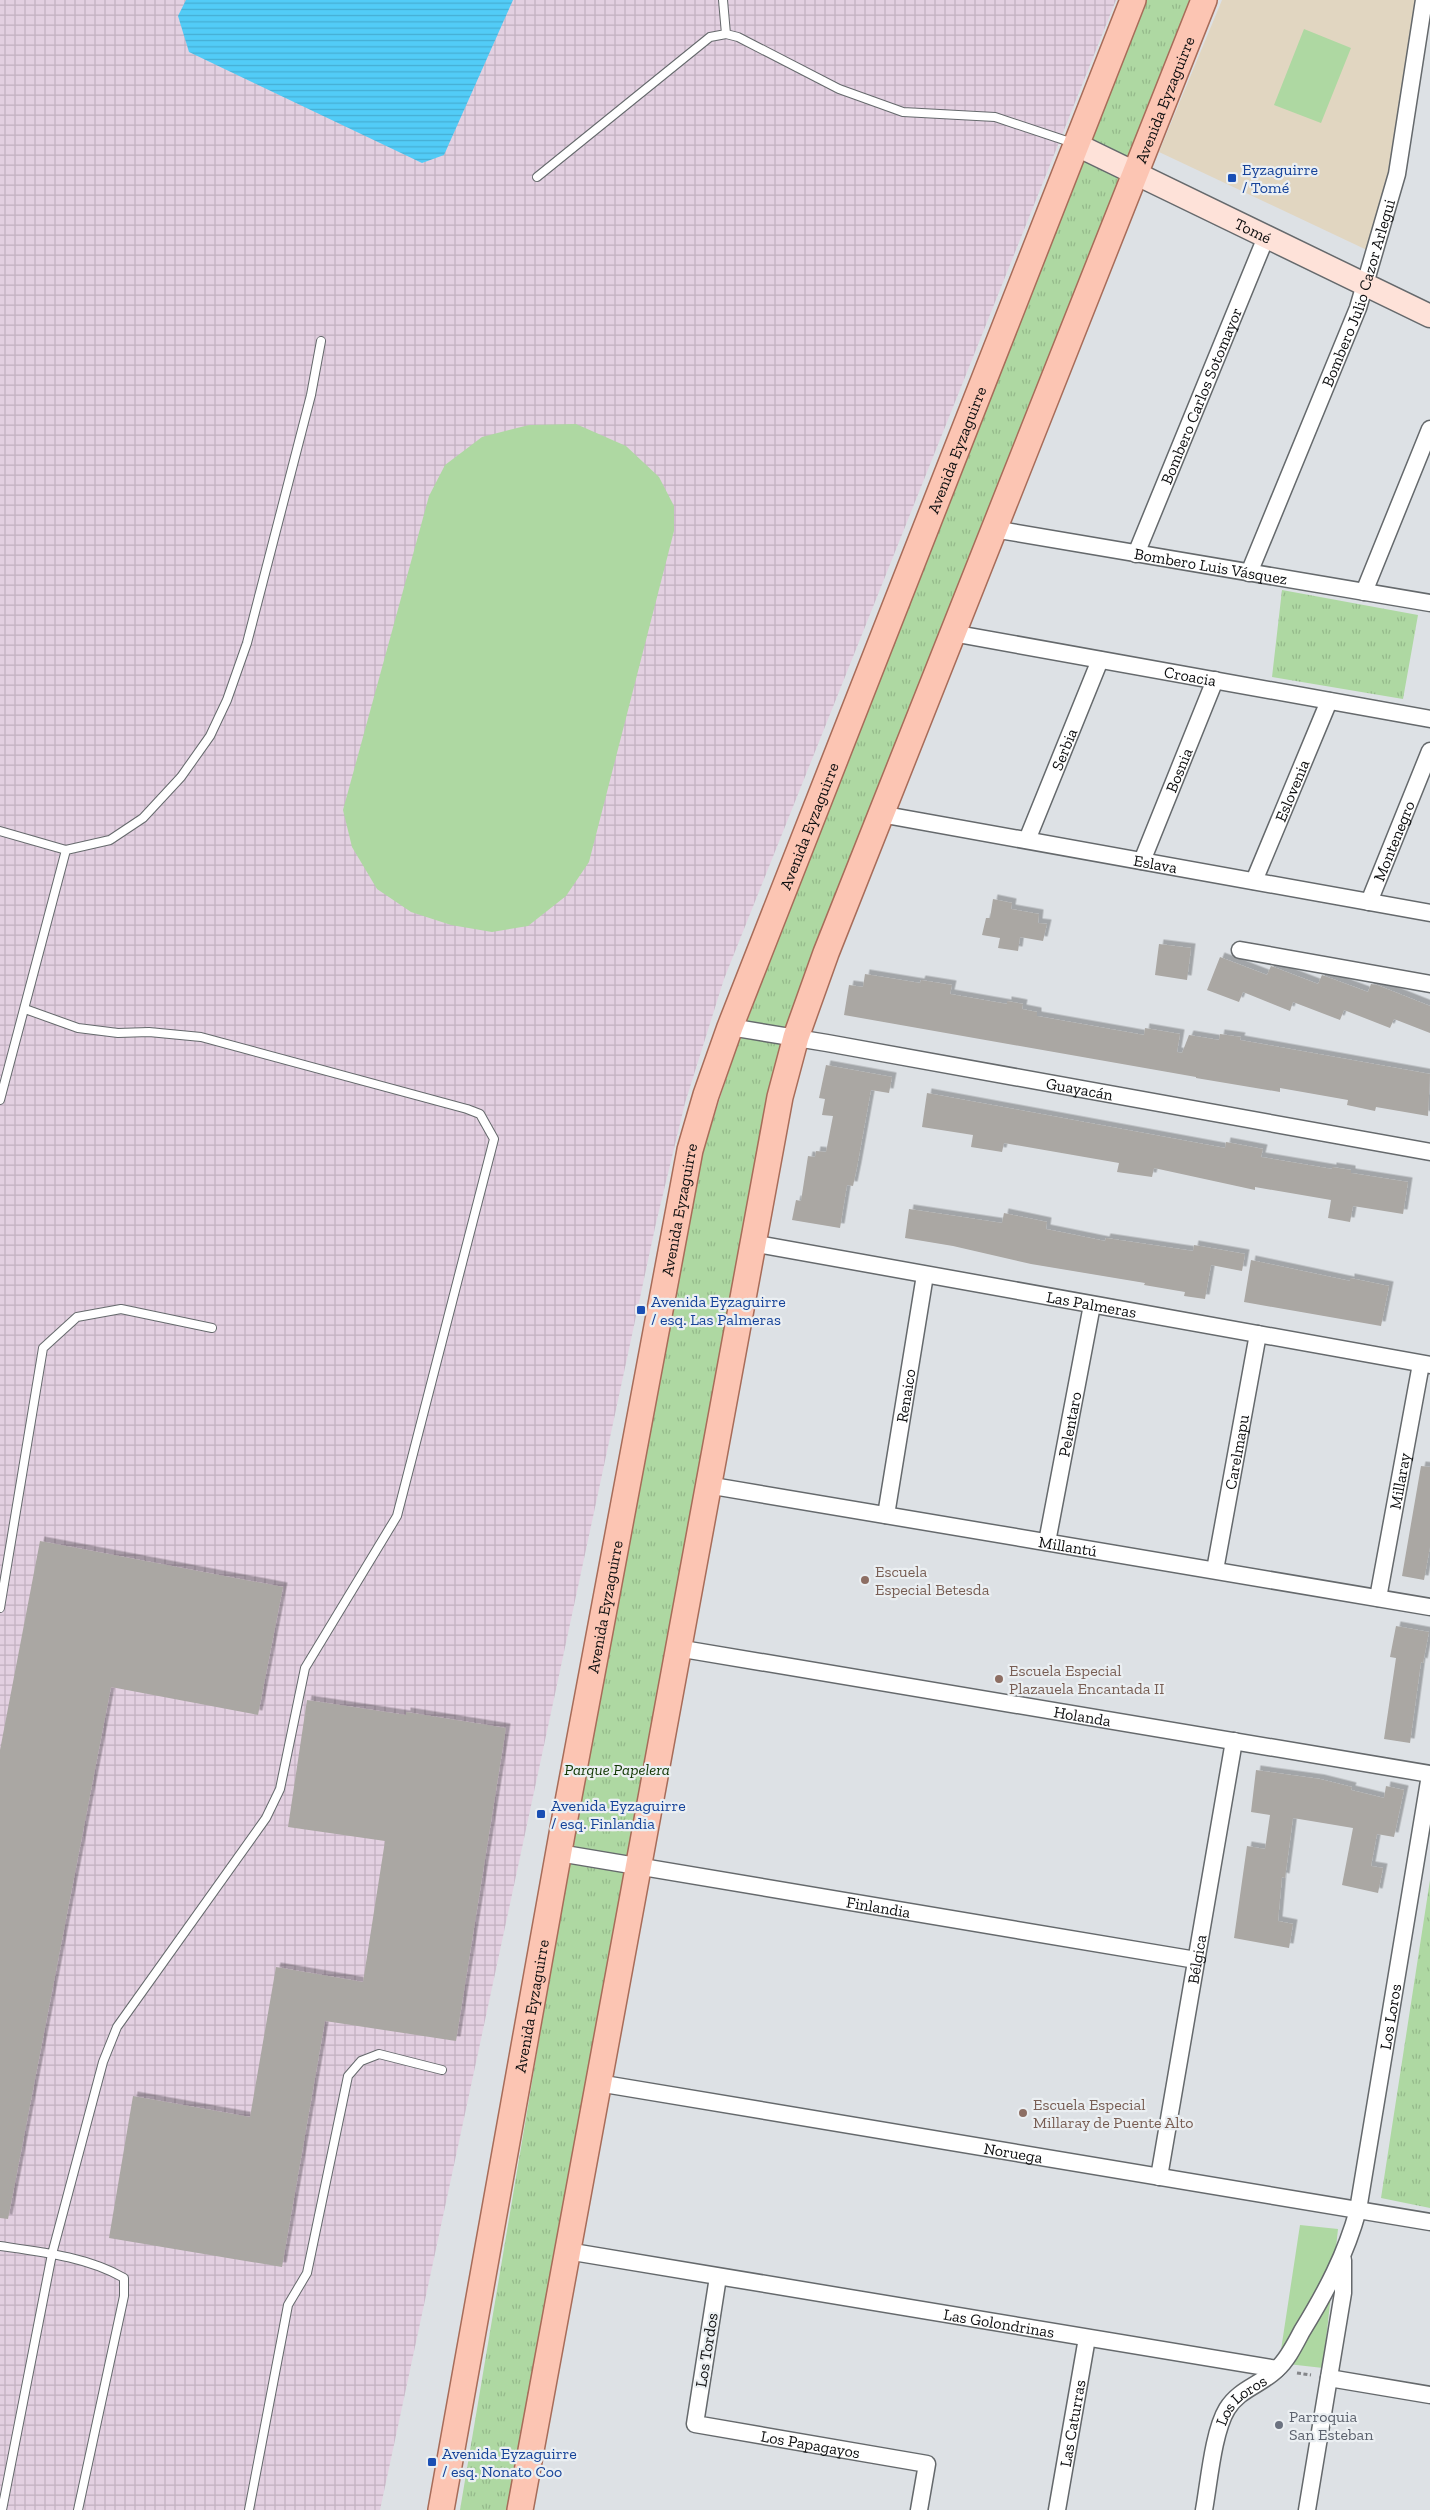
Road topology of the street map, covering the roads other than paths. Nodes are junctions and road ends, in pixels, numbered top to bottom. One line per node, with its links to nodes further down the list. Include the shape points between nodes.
1 (723, 0): 5 (lane)
2 (1133, 0): 6 (main road, Avenida Eyzaguirre)
3 (1204, 0): 7 (main road, Avenida Eyzaguirre)
4 (1426, 4): 10 (street, Bombero Julio Cazor Arlegui, via 1397,174)
5 (726, 34): 6 (lane, via 839,88 904,112 995,117); 8 (lane, via 710,37)
6 (1075, 144): 7 (street, Tomé); 36 (main road, Avenida Eyzaguirre)
7 (1135, 173): 9 (street, Tomé); 14 (main road, Avenida Eyzaguirre)
8 (536, 177)
9 (1266, 237): 10 (street, Tomé); 15 (street, Bombero Carlos Sotomayor)
10 (1364, 284): 11 (street, Tomé); 16 (street, Bombero Julio Cazor Arlegui, via 1358,308)
11 (1430, 316)
12 (321, 341): 28 (lane, via 311,395 248,643 228,700 210,736 143,818 110,840)
13 (1430, 429): 17 (street)
14 (993, 529): 15 (street, Bombero Luis Vásquez); 19 (main road, Avenida Eyzaguirre)
15 (1136, 554): 16 (street, Bombero Luis Vásquez)
16 (1249, 573): 17 (street, Bombero Luis Vásquez)
17 (1364, 592): 18 (street, Bombero Luis Vásquez)
18 (1430, 603)
19 (952, 633): 20 (street, Croacia); 25 (main road, Avenida Eyzaguirre)
20 (1100, 660): 21 (street, Croacia); 27 (street, Serbia)
21 (1215, 680): 22 (street, Croacia); 29 (street, Bosnia)
22 (1329, 701): 23 (street, Croacia); 30 (street, Eslovenia)
23 (1430, 719)
24 (1430, 751): 31 (street, Montenegro)
25 (880, 814): 27 (street, Eslava); 37 (main road, Avenida Eyzaguirre)
26 (0, 831): 28 (lane)
27 (1027, 840): 29 (street, Eslava)
28 (66, 850): 35 (lane)
29 (1142, 861): 30 (street, Eslava)
30 (1254, 882): 31 (street, Eslava)
31 (1369, 902): 32 (street, Eslava)
32 (1430, 913)
33 (1240, 950): 34 (street)
34 (1430, 984)
35 (25, 1009): 38 (lane); 66 (lane, via 78,1028 201,1037 467,1109 480,1114 494,1139 397,1516 305,1668 280,1789 266,1818 117,2027 103,2062)
36 (730, 1027): 37 (street, Guayacán); 56 (main road, Avenida Eyzaguirre, via 690,1150)
37 (796, 1037): 39 (street, Guayacán); 40 (main road, Avenida Eyzaguirre, via 772,1133)
38 (0, 1100)
39 (1430, 1152)
40 (752, 1243): 41 (street, Las Palmeras); 46 (main road, Avenida Eyzaguirre)
41 (926, 1275): 42 (street, Las Palmeras); 47 (street, Renaico)
42 (1092, 1305): 44 (street, Las Palmeras); 48 (street, Pelentaro)
43 (212, 1328): 52 (lane, via 120,1309 78,1317 43,1348)
44 (1258, 1334): 45 (street, Las Palmeras); 49 (street, Carelmapu)
45 (1426, 1365): 50 (street, Millaray)
46 (707, 1486): 47 (street, Millantú); 53 (main road, Avenida Eyzaguirre)
47 (886, 1515): 48 (street, Millantú)
48 (1047, 1542): 49 (street, Millantú)
49 (1215, 1570): 50 (street, Millantú)
50 (1378, 1598): 51 (street, Millantú)
51 (1430, 1607)
52 (0, 1608)
53 (677, 1648): 54 (street, Holanda); 57 (main road, Avenida Eyzaguirre)
54 (1234, 1741): 55 (street, Holanda); 58 (street, Bélgica)
55 (1430, 1775): 62 (street, Los Loros)
56 (559, 1853): 57 (street, Finlandia); 77 (main road, Avenida Eyzaguirre)
57 (637, 1865): 58 (street, Finlandia); 60 (main road, Avenida Eyzaguirre)
58 (1196, 1960): 61 (street, Bélgica)
59 (442, 2070): 76 (lane, via 379,2054 361,2061 348,2076 307,2273 288,2305)
60 (598, 2082): 61 (street, Noruega); 65 (main road, Avenida Eyzaguirre)
61 (1159, 2176): 62 (street, Noruega)
62 (1358, 2210): 63 (street, Noruega); 67 (street, Los Loros)
63 (1430, 2222)
64 (0, 2246): 66 (lane)
65 (567, 2251): 68 (street, Las Golondrinas); 78 (main road, Avenida Eyzaguirre)
66 (52, 2254): 74 (lane); 75 (lane, via 105,2267 124,2278 124,2296)
67 (1343, 2257): 70 (street, Los Loros, via 1328,2288); 71 (street, Los Loros, via 1343,2293)
68 (718, 2276): 69 (street, Las Golondrinas); 73 (street, Los Tordos)
69 (1088, 2338): 70 (street, Las Golondrinas); 80 (street, Las Caturras)
70 (1277, 2369): 81 (street, Los Loros, via 1241,2393 1226,2410 1219,2429)
71 (1329, 2378): 72 (street); 82 (street, Los Loros)
72 (1430, 2395)
73 (695, 2424): 79 (street, Los Papagayos, via 927,2464)
74 (2, 2510)
75 (78, 2510)
76 (249, 2510)
77 (441, 2510)
78 (520, 2510)
79 (919, 2510)
80 (1058, 2510)
81 (1204, 2510)
82 (1307, 2510)

